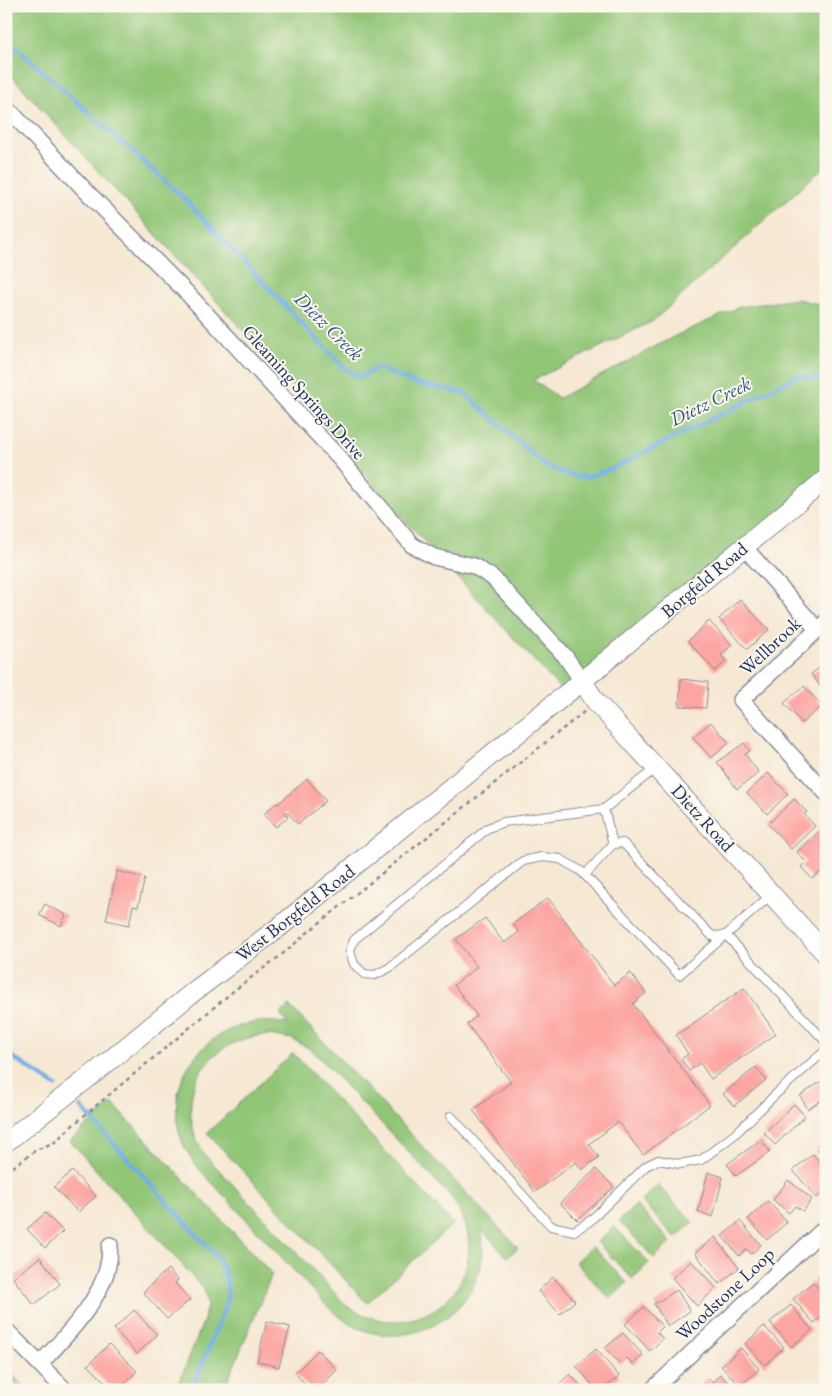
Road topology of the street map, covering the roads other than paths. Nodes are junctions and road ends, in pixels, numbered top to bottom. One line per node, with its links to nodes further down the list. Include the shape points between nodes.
1 (6, 107): 5 (street, Gleaming Springs Drive, via 188,294 340,460 412,545 434,557 474,566 493,578 565,656)
2 (826, 480): 3 (street, Borgfeld Road)
3 (744, 547): 4 (street); 5 (street, Borgfeld Road)
4 (822, 626): 7 (street, Wellbrook, via 741,700)
5 (582, 681): 6 (street, Dietz Road, via 596,702); 17 (street, West Borgfeld Road, via 278,928)
6 (657, 767): 8 (lane); 11 (street, Dietz Road)
7 (826, 793)
8 (604, 809): 9 (lane); 10 (lane, via 504,822 488,828 354,940 350,951 354,964 364,974 375,975 389,968 522,861 542,857 560,859)
9 (613, 844): 10 (lane); 12 (lane, via 623,843 712,936)
10 (585, 875): 12 (lane, via 679,975)
11 (772, 894): 12 (lane); 13 (street, Dietz Road)
12 (726, 935): 14 (lane)
13 (826, 954)
14 (826, 1042)
15 (826, 1050): 16 (lane, via 734,1135 701,1160 680,1164 658,1160 646,1166 590,1221 574,1230 551,1226)
16 (451, 1116)
17 (6, 1142)
18 (826, 1227): 23 (street, Woodstone Loop)
19 (110, 1245): 21 (street, via 109,1262 101,1286 75,1327)
20 (6, 1330): 21 (street)
21 (40, 1364): 22 (street)
22 (65, 1390)
23 (652, 1390)

